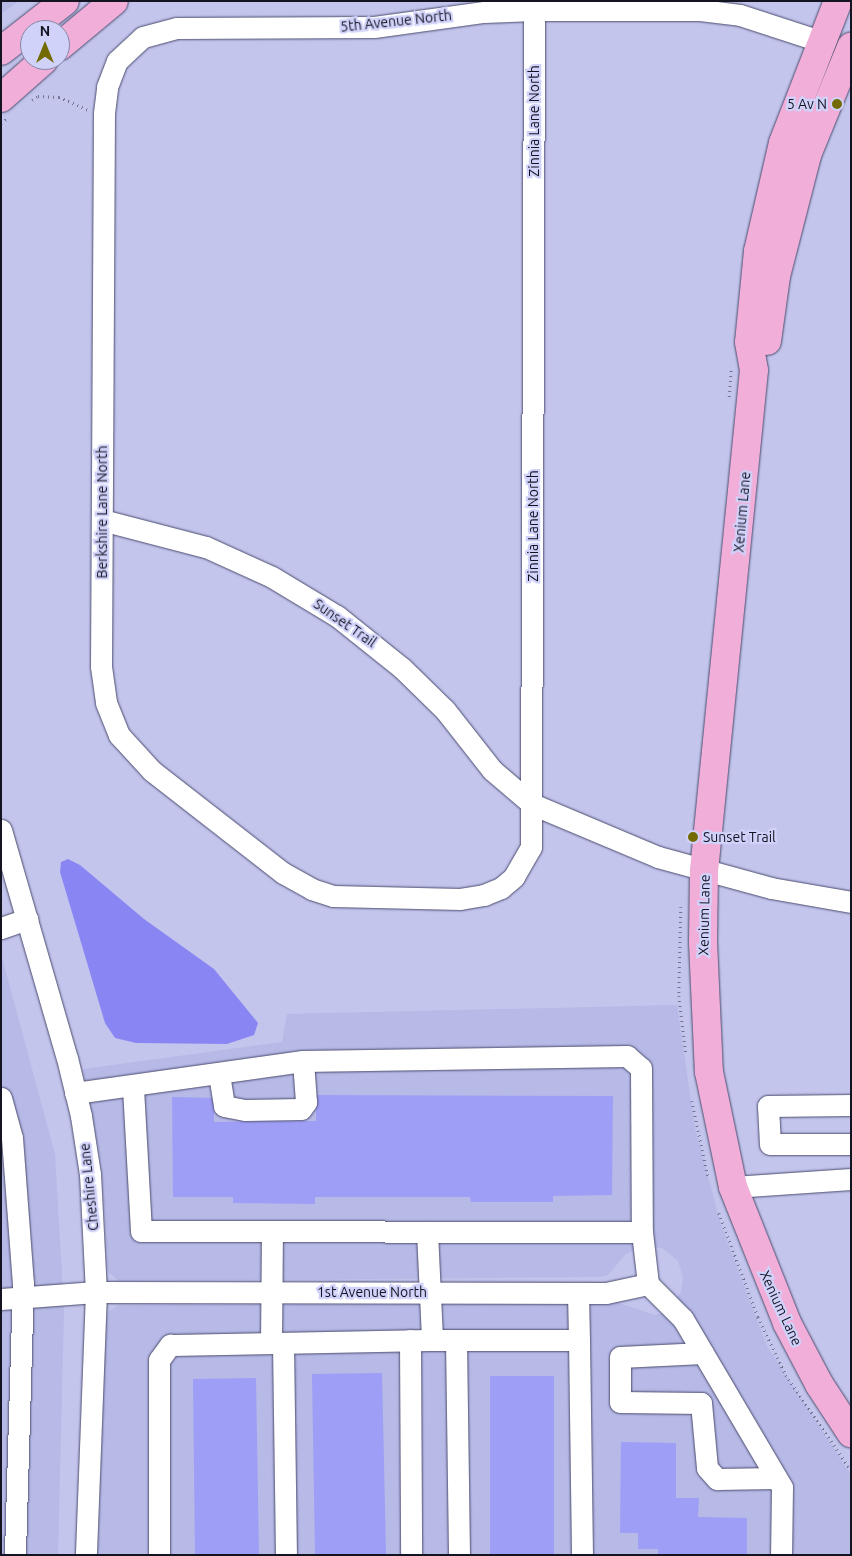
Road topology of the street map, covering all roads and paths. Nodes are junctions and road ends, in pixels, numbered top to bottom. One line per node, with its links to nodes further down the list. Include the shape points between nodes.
1 (65, 1): 9 (main road)
2 (114, 1): 6 (main road)
3 (838, 1): 7 (main road, Xenium Lane)
4 (534, 10): 5 (street, 5th Avenue North, via 484,12 374,27); 7 (street, 5th Avenue North, via 700,10 740,15); 16 (street, Zinnia Lane North)
5 (177, 28): 12 (street, Berkshire Lane North, via 143,37 117,61 107,87)
6 (70, 38)
7 (820, 41): 14 (main road, Xenium Lane, via 783,143 758,251 749,342)
8 (851, 47): 14 (main road, Xenium Lane, via 807,155 776,276 767,341)
9 (1, 51)
10 (37, 70): 11 (main road)
11 (13, 106): 12 (path, via 38,96 59,97 92,112); 13 (path)
12 (104, 113): 15 (street, Berkshire Lane North)
13 (1, 123)
14 (754, 370): 18 (main road, Xenium Lane)
15 (102, 520): 16 (street, Sunset Trail, via 206,547 272,577 337,616 402,668 445,710 492,770); 19 (street, Berkshire Lane North, via 102,678 109,714 119,735 152,771 283,873 324,894)
16 (532, 804): 18 (street, Sunset Trail, via 658,858); 19 (street, Zinnia Lane North, via 528,855 520,870 501,888 473,898)
17 (1, 830): 21 (street, Cheshire Lane)
18 (704, 871): 20 (street, Sunset Trail, via 771,888); 31 (main road, Xenium Lane, via 702,942 709,1072)
19 (360, 899)
20 (851, 902)
21 (27, 919): 22 (street); 26 (street, Cheshire Lane)
22 (1, 928)
23 (303, 1061): 24 (street); 24 (street, via 306,1102 301,1109 246,1110 224,1106); 34 (street, via 627,1056 641,1068)
24 (219, 1074): 25 (street)
25 (133, 1087): 26 (street); 32 (street, via 141,1231)
26 (76, 1093): 36 (street, Cheshire Lane, via 90,1174)
27 (1, 1098): 41 (street, via 12,1138)
28 (851, 1106): 29 (street, via 768,1106 770,1144)
29 (851, 1144)
30 (851, 1178): 31 (street)
31 (733, 1187): 50 (main road, Xenium Lane, via 787,1323 819,1384)
32 (272, 1232): 33 (street); 37 (street)
33 (427, 1232): 34 (street); 38 (street)
34 (642, 1232): 35 (street)
35 (648, 1284): 39 (street, 1st Avenue North, via 606,1293); 47 (street, via 682,1320)
36 (96, 1292): 37 (street, 1st Avenue North); 41 (street, 1st Avenue North); 53 (street, Cheshire Lane)
37 (270, 1292): 38 (street, 1st Avenue North); 46 (street)
38 (431, 1292): 39 (street, 1st Avenue North); 43 (street)
39 (578, 1293): 45 (street)
40 (1, 1299): 41 (street, 1st Avenue North)
41 (23, 1299): 52 (street)
42 (410, 1340): 43 (street); 46 (street); 56 (street)
43 (432, 1340): 44 (street)
44 (456, 1340): 45 (street); 57 (street)
45 (579, 1340): 58 (street)
46 (277, 1343): 54 (street, via 170,1345 159,1360); 55 (street)
47 (702, 1353): 48 (street); 49 (street, via 620,1357 620,1402)
48 (722, 1387): 49 (street); 51 (street)
49 (701, 1403): 51 (street, via 707,1468 717,1479)
50 (851, 1432)
51 (776, 1478): 59 (street, via 782,1487)
52 (15, 1555)
53 (86, 1555)
54 (158, 1555)
55 (286, 1555)
56 (411, 1555)
57 (459, 1555)
58 (582, 1555)
59 (781, 1555)

